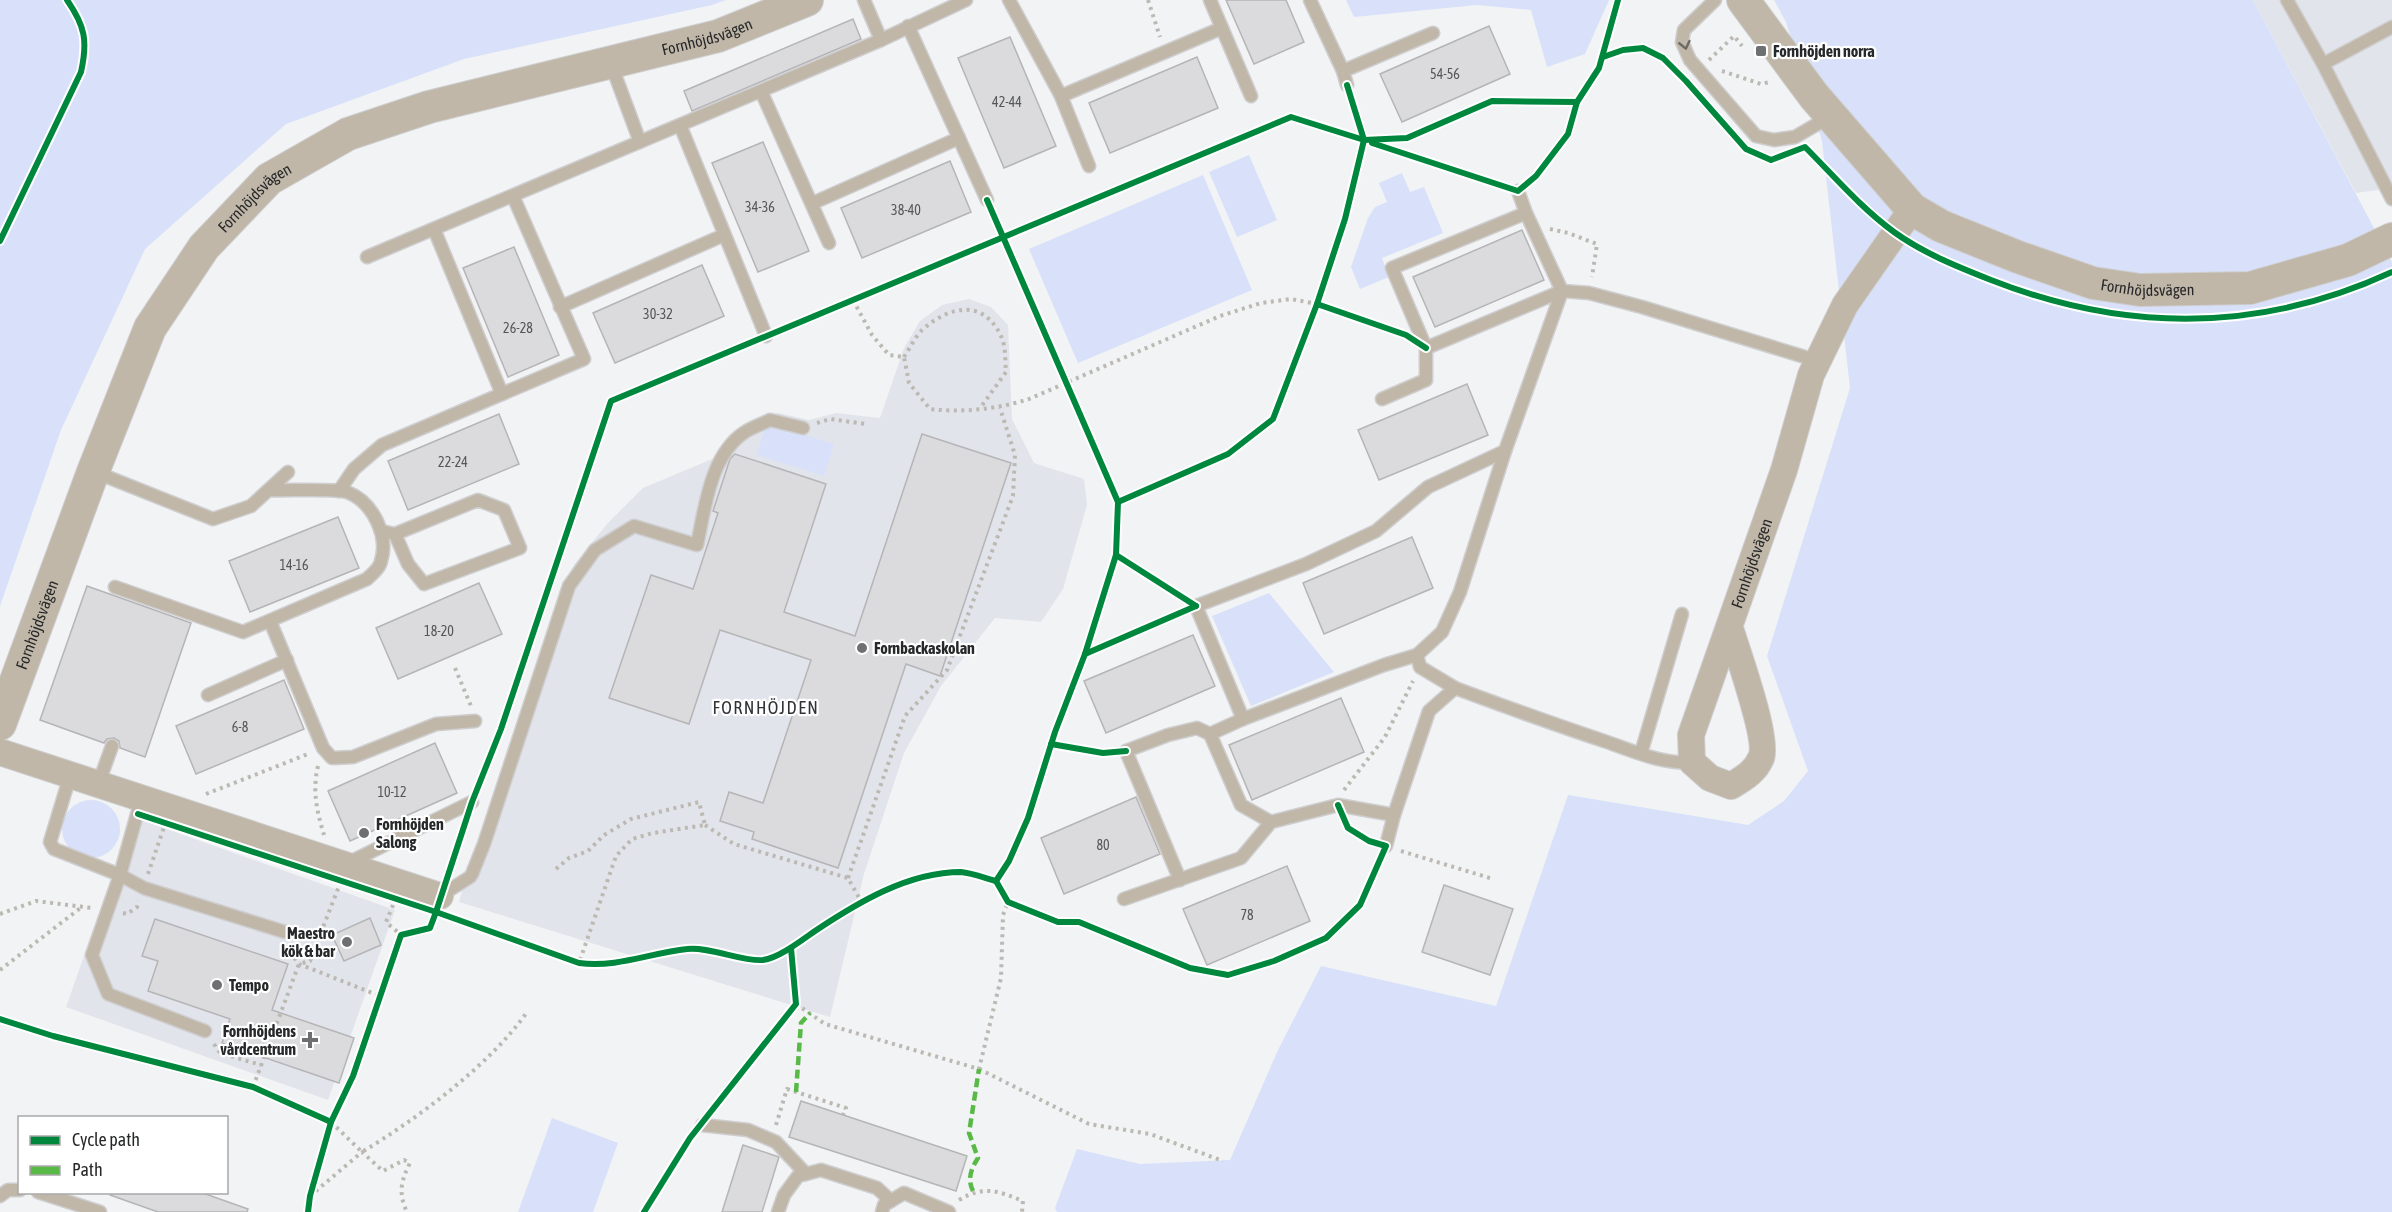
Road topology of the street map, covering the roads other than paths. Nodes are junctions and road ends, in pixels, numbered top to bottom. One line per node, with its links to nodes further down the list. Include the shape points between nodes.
1 (807, 0): 15 (street, Fornhöjdsvägen, via 718,36)
2 (864, 0): 14 (lane)
3 (966, 0): 10 (lane)
4 (1009, 0): 20 (lane)
5 (1210, 0): 12 (lane)
6 (1310, 0): 17 (lane)
7 (1714, 0): 22 (lane, one-way to 22, via 1684,30 1682,42 1690,60 1701,67 1756,136 1774,140 1795,137)
8 (1743, 0): 22 (street, Fornhöjdsvägen)
9 (2287, 0): 16 (lane)
10 (908, 27): 14 (lane); 24 (lane)
11 (2392, 27): 16 (lane)
12 (1222, 28): 20 (lane); 21 (lane)
13 (1433, 33): 17 (lane)
14 (881, 40): 19 (lane)
15 (611, 64): 25 (lane); 48 (street, Fornhöjdsvägen, via 429,107 348,134 269,179 204,247 150,328)
16 (2323, 64): 29 (lane)
17 (1343, 71): 18 (lane)
18 (1347, 85)
19 (761, 91): 23 (lane); 31 (lane)
20 (1061, 96): 26 (lane)
21 (1251, 96)
22 (1831, 116): 32 (street, Fornhöjdsvägen)
23 (680, 125): 25 (lane); 35 (lane)
24 (959, 138): 30 (lane); 31 (lane)
25 (640, 142): 28 (lane)
26 (1089, 166)
27 (1518, 191): 33 (lane)
28 (513, 196): 34 (lane); 40 (lane)
29 (2392, 199)
30 (987, 200)
31 (813, 203): 37 (lane)
32 (1912, 209): 36 (street, Fornhöjdsvägen, via 1941,226 2018,257 2093,283 2140,290 2250,288 2348,260); 43 (street, Fornhöjdsvägen, via 1845,304)
33 (1527, 213): 39 (lane); 42 (lane, via 1392,268)
34 (434, 229): 38 (lane); 44 (lane)
35 (724, 235): 40 (lane); 41 (lane)
36 (2392, 239)
37 (829, 243)
38 (367, 257)
39 (1562, 291): 42 (lane); 43 (lane, via 1589,293 1641,307); 47 (lane)
40 (560, 307): 44 (lane, via 584,359)
41 (766, 336)
42 (1426, 348): 45 (lane, via 1426,380)
43 (1818, 361): 57 (street, Fornhöjdsvägen)
44 (502, 394): 51 (lane, via 382,445 354,469)
45 (1382, 399)
46 (803, 428): 80 (lane, via 770,420 744,433 725,452 711,483 697,545 634,526 595,550 569,586 472,874)
47 (1505, 451): 59 (lane, via 1460,592 1442,632); 62 (lane, via 1428,487 1376,531 1306,564 1196,606)
48 (93, 472): 50 (lane, via 213,519 251,506); 64 (street, Fornhöjdsvägen)
49 (288, 472): 50 (lane)
50 (268, 490): 51 (lane)
51 (339, 491): 52 (lane, via 359,499)
52 (381, 531): 53 (lane); 56 (lane, via 381,564 367,579)
53 (394, 534): 53 (lane, via 478,500 504,510 520,548 424,584 408,564)
54 (115, 587): 56 (lane, via 243,632)
55 (1682, 614): 68 (lane)
56 (270, 621): 58 (lane)
57 (1730, 628): 69 (street, Fornhöjdsvägen, via 1691,735); 69 (street, Fornhöjdsvägen, via 1758,721 1762,756 1752,773 1731,786 1710,778)
58 (286, 660): 61 (lane); 63 (lane, via 323,748 332,758 354,758 436,724)
59 (1419, 661): 60 (lane); 62 (lane, via 1384,665)
60 (1455, 688): 68 (lane); 74 (lane, via 1429,711)
61 (208, 695)
62 (1244, 719): 65 (lane)
63 (474, 722)
64 (0, 724)
65 (1210, 734): 75 (lane, via 1241,805); 79 (lane, via 1197,728 1126,751)
66 (112, 746): 71 (lane)
67 (0, 752): 70 (street)
68 (1641, 753): 69 (lane, via 1678,764)
69 (1692, 762)
70 (70, 776): 71 (street); 78 (lane, via 50,842 54,849)
71 (98, 785): 73 (street)
72 (472, 802): 77 (lane)
73 (140, 807): 77 (street); 78 (lane)
74 (1394, 815): 75 (lane, via 1338,805); 76 (lane)
75 (1271, 822): 79 (lane, via 1242,858)
76 (1386, 846)
77 (337, 873): 80 (street)
78 (120, 875): 82 (lane, via 144,888); 83 (lane, via 92,955 108,994)
79 (1180, 880): 81 (lane)
80 (440, 896)
81 (1124, 899)
82 (285, 932)
83 (205, 1031)
84 (702, 1125): 85 (lane, via 748,1130 776,1142)
85 (806, 1174): 89 (lane, via 821,1170 877,1188); 92 (lane, via 798,1176 784,1195)
86 (18, 1190): 88 (lane, via 8,1190)
87 (44, 1194): 91 (lane)
88 (0, 1196)
89 (891, 1201): 90 (lane, via 904,1193); 93 (lane)
90 (947, 1210)
91 (92, 1211)
92 (778, 1212)
93 (882, 1212)

